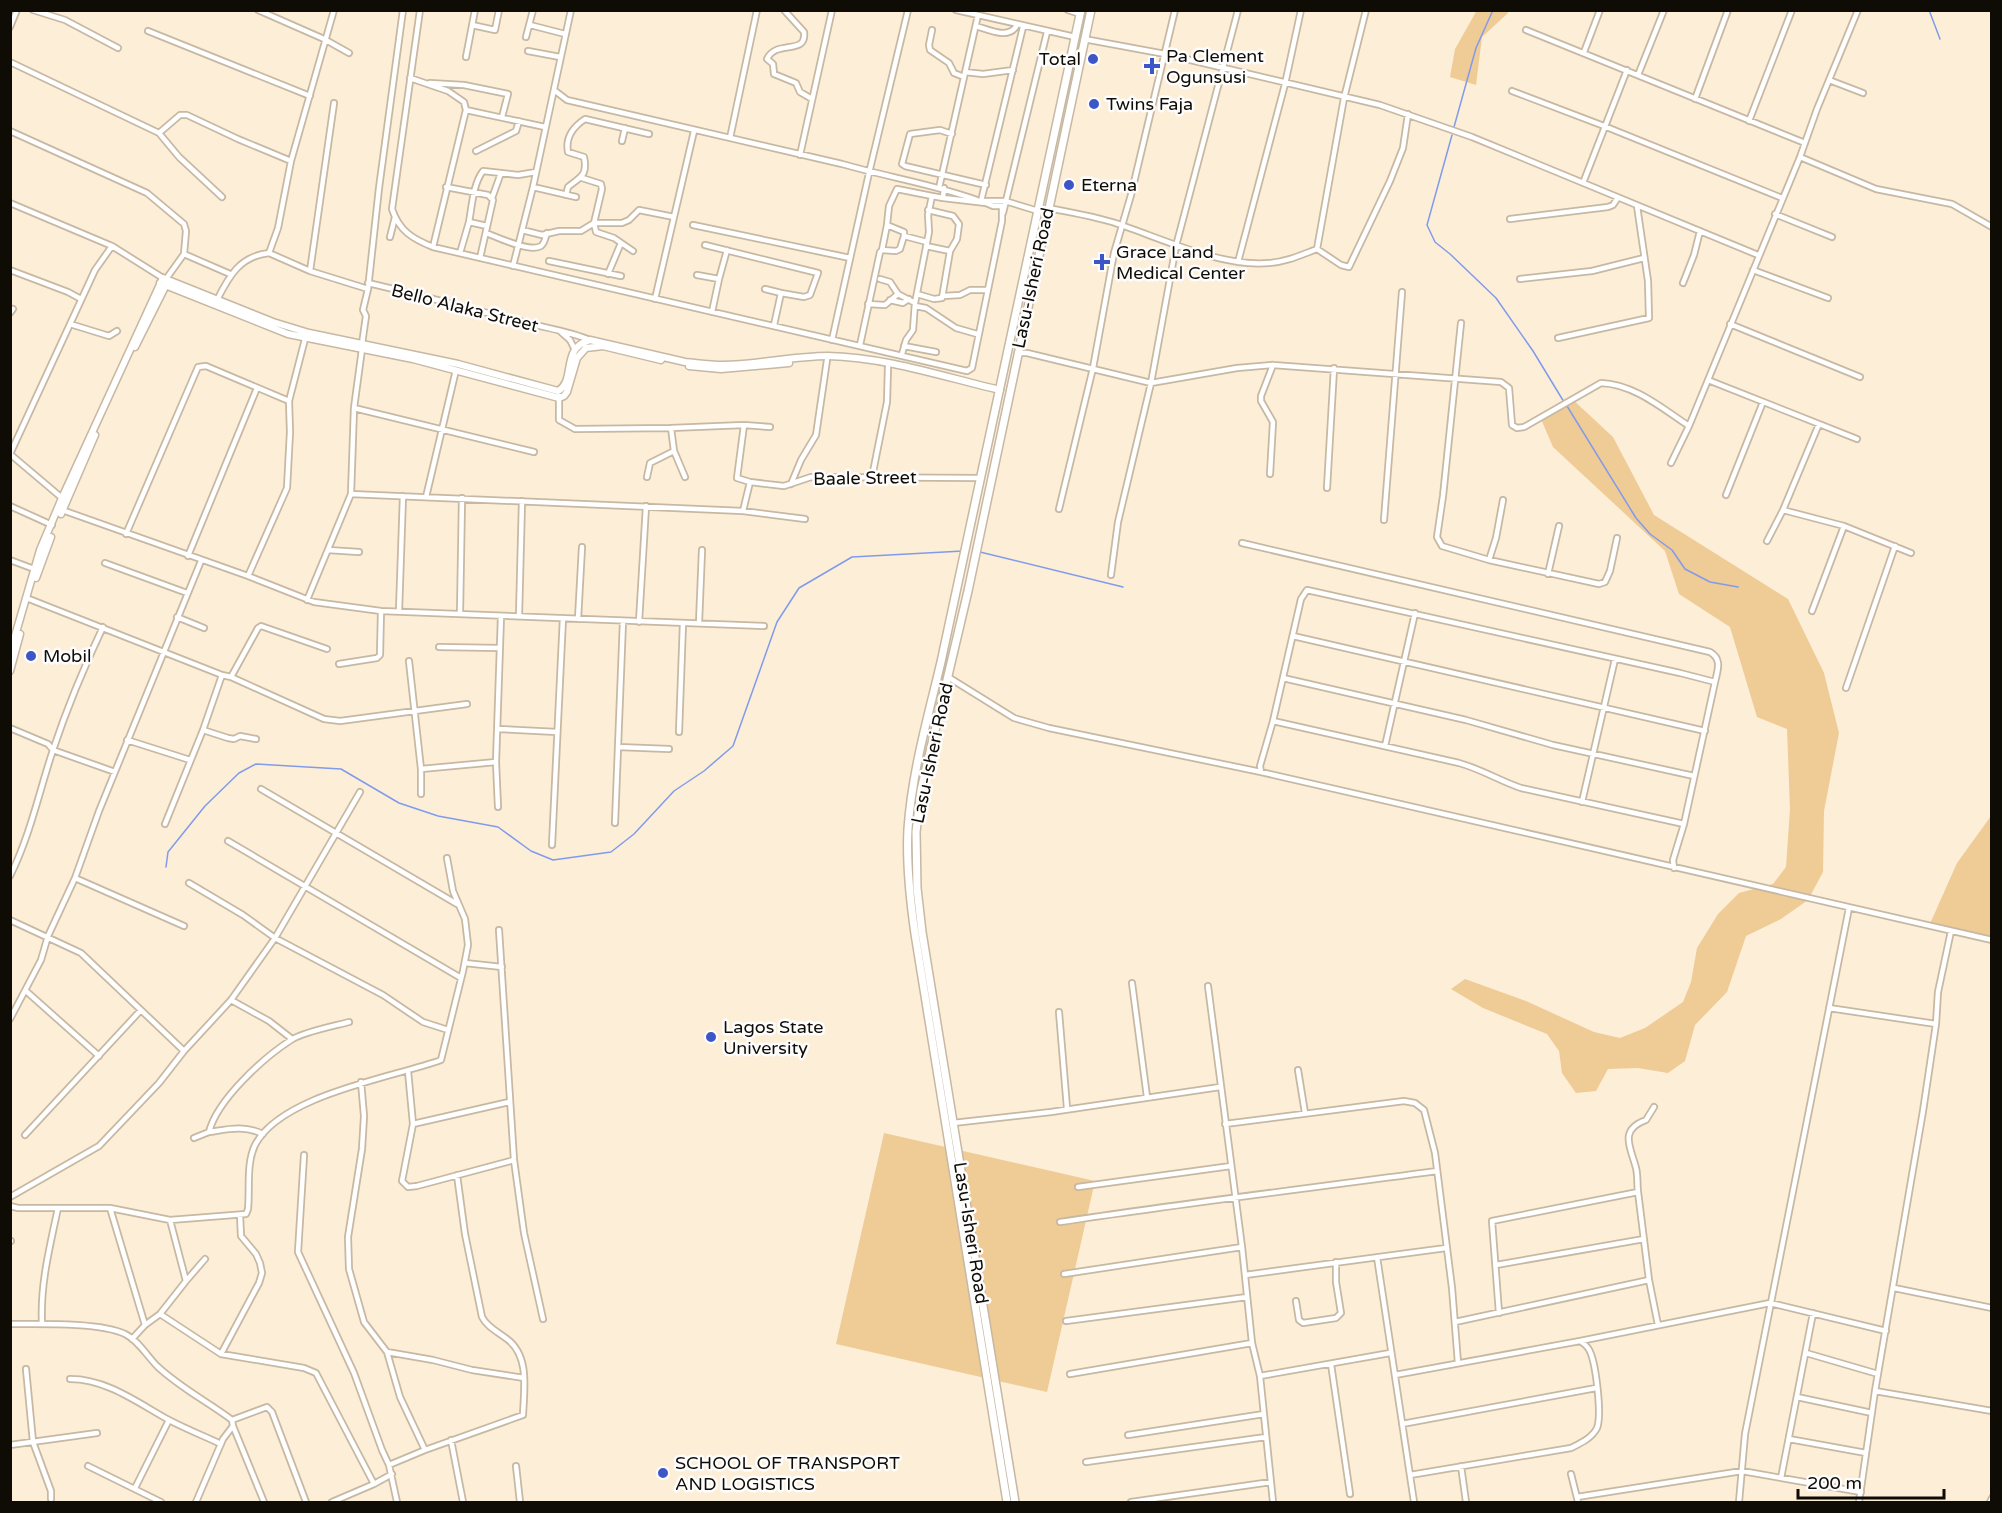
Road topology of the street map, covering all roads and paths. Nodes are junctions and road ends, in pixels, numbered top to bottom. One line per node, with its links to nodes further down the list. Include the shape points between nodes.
1 (17, 10): 33 (street)
2 (33, 10): 43 (street, via 65,20)
3 (258, 10): 41 (street)
4 (334, 10): 41 (street)
5 (403, 10): 175 (street)
6 (420, 10): 56 (street)
7 (475, 10): 29 (street)
8 (499, 10): 29 (street, via 495,30)
9 (533, 10): 30 (street)
10 (571, 10): 38 (street)
11 (757, 10): 87 (street)
12 (784, 10): 65 (street, via 802,29 804,40 794,47 782,47 768,59 774,74 796,83 798,90)
13 (832, 10): 65 (street)
14 (908, 10): 96 (street)
15 (956, 10): 28 (street)
16 (1068, 10): 27 (street)
17 (1090, 10): 42 (main road, Lasu-Isheri Road)
18 (1175, 10): 47 (street)
19 (1238, 10): 51 (street)
20 (1301, 10): 59 (street)
21 (1366, 10): 64 (street)
22 (1600, 10): 45 (street)
23 (1664, 10): 55 (street)
24 (1728, 10): 66 (street)
25 (1792, 10): 77 (street)
26 (1858, 10): 57 (street)
27 (1081, 12): 40 (main road, Lasu-Isheri Road)
28 (978, 15): 31 (street); 32 (street)
29 (472, 25): 48 (street)
30 (530, 25): 38 (street); 39 (street)
31 (976, 26): 32 (street, via 1007,33); 54 (street)
32 (1020, 26): 37 (street); 52 (street)
33 (10, 27)
34 (932, 30): 54 (street, via 930,50 949,63 954,73)
35 (1526, 30): 45 (street)
36 (148, 31): 63 (street)
37 (1047, 32): 40 (street); 114 (street)
38 (565, 34): 49 (street)
39 (526, 37)
40 (1075, 37): 70 (main road, Lasu-Isheri Road)
41 (324, 39): 46 (street); 63 (street)
42 (1084, 39): 47 (street); 71 (main road, Lasu-Isheri Road)
43 (118, 48)
44 (528, 51): 49 (street)
45 (1584, 52): 53 (street)
46 (349, 53)
47 (1165, 54): 51 (street); 129 (street)
48 (466, 57)
49 (560, 57): 60 (street)
50 (10, 63): 84 (street)
51 (1224, 68): 59 (street); 144 (street)
52 (1013, 70): 54 (street); 100 (street)
53 (1627, 70): 55 (street); 79 (street)
54 (965, 74): 86 (street)
55 (1638, 75): 66 (street)
56 (410, 78): 58 (street); 121 (street, via 393,198)
57 (1829, 80): 62 (street); 89 (street)
58 (424, 83): 73 (street, via 456,95); 75 (street, via 464,85 508,94)
59 (1285, 84): 64 (street); 159 (street)
60 (554, 90): 67 (street); 68 (street)
61 (1512, 91): 79 (street)
62 (1863, 93)
63 (310, 96): 93 (street)
64 (1344, 98): 74 (street); 146 (street)
65 (812, 99): 91 (street)
66 (1695, 99): 77 (street)
67 (567, 100): 68 (street); 72 (street)
68 (552, 102): 80 (street)
69 (334, 103): 164 (street)
70 (1061, 103): 71 (main road); 119 (main road, Lasu-Isheri Road)
71 (1070, 105): 117 (main road, Lasu-Isheri Road)
72 (605, 109): 78 (street); 83 (street)
73 (466, 110): 75 (street); 101 (street)
74 (1408, 114): 99 (street); 146 (street, via 1403,148 1349,267)
75 (502, 117): 76 (street)
76 (519, 121): 80 (street); 90 (street, via 516,131)
77 (1749, 121): 89 (street)
78 (602, 122): 81 (street); 98 (street, via 585,119 574,127 568,140 568,152 584,158)
79 (1604, 126): 99 (street); 111 (street)
80 (545, 127): 94 (street)
81 (625, 128): 85 (street); 88 (street)
82 (10, 131): 153 (street, via 147,193 183,224)
83 (694, 131): 87 (street); 122 (street)
84 (159, 133): 93 (street, via 180,115 187,115); 107 (street)
85 (649, 134)
86 (952, 134): 97 (street); 97 (street, via 939,130 914,132 903,158 905,166)
87 (730, 138): 91 (street)
88 (622, 141)
89 (1805, 143): 92 (street)
90 (476, 151)
91 (800, 154): 96 (street)
92 (1800, 157): 111 (street); 131 (street, via 1876,189 1952,204)
93 (291, 161): 151 (street)
94 (536, 172): 95 (street); 102 (street)
95 (501, 173): 104 (street, via 483,171); 109 (street)
96 (869, 173): 103 (street); 156 (street)
97 (942, 174): 100 (street); 103 (street)
98 (582, 178): 105 (street, via 568,187); 126 (street, via 601,184)
99 (1583, 183): 112 (street)
100 (986, 185): 113 (street)
101 (446, 187): 104 (street); 145 (street)
102 (533, 187): 105 (street); 132 (street)
103 (941, 188): 110 (street); 113 (street)
104 (475, 193): 109 (street); 125 (street)
105 (566, 195): 108 (street)
106 (932, 196): 110 (street); 118 (street); 128 (street, via 897,189 889,206)
107 (222, 197)
108 (576, 197)
109 (492, 198): 130 (street)
110 (943, 198): 124 (street, via 1002,206)
111 (1782, 198): 120 (street)
112 (1617, 199): 116 (street); 123 (street, via 1608,207)
113 (981, 201): 114 (street)
114 (1005, 201): 119 (street); 124 (street)
115 (10, 203): 142 (street)
116 (1637, 206): 133 (street); 157 (street)
117 (1048, 208): 129 (street); 208 (main road, Lasu-Isheri Road)
118 (928, 210): 140 (street); 150 (street, via 953,216 959,224)
119 (1038, 212): 223 (main road, Lasu-Isheri Road)
120 (1775, 214): 138 (street); 154 (street)
121 (394, 217): 137 (street); 145 (street, via 413,239)
122 (674, 217): 126 (street, via 639,210 622,223); 185 (street)
123 (1509, 219)
124 (1002, 220): 177 (street)
125 (469, 222): 130 (street); 152 (street)
126 (594, 223): 135 (street, via 581,231); 139 (street, via 598,234)
127 (693, 225): 156 (street)
128 (887, 225): 136 (street, via 904,232); 148 (street)
129 (1121, 225): 144 (street); 213 (street)
130 (488, 226): 134 (street)
131 (1992, 227)
132 (522, 230): 135 (street); 143 (street)
133 (1700, 231): 154 (street); 174 (street)
134 (486, 233): 143 (street); 155 (street)
135 (547, 233): 143 (street, via 537,248)
136 (904, 236): 140 (street); 148 (street, via 900,249)
137 (390, 237)
138 (1832, 237)
139 (621, 243): 149 (street); 166 (street)
140 (926, 244): 150 (street); 181 (street)
141 (705, 245): 147 (street)
142 (112, 246): 172 (street); 184 (street)
143 (518, 246): 160 (street)
144 (1176, 246): 159 (street); 220 (street)
145 (433, 247): 152 (street)
146 (1317, 249): 159 (street, via 1269,263)
147 (727, 250): 169 (street); 179 (street, via 818,273 810,295)
148 (882, 250): 189 (street)
149 (633, 251)
150 (950, 251): 182 (street)
151 (270, 253): 164 (street, Bello Alaka Street); 165 (street, via 249,258)
152 (460, 253): 155 (street)
153 (184, 254): 165 (street); 172 (street)
154 (1758, 255): 163 (street)
155 (480, 258): 160 (street)
156 (850, 258): 202 (street)
157 (1644, 258): 171 (street, via 1592,271); 199 (street, via 1649,318)
158 (549, 261): 161 (street)
159 (1238, 262)
160 (513, 266): 173 (street)
161 (588, 269): 166 (street); 173 (street)
162 (10, 270): 184 (street)
163 (1753, 270): 183 (street); 194 (street)
164 (310, 271): 175 (street, Bello Alaka Street)
165 (230, 274): 187 (street)
166 (608, 274): 168 (street)
167 (697, 275): 169 (street)
168 (621, 276)
169 (719, 279): 191 (street)
170 (879, 279): 180 (street, via 890,282)
171 (1520, 279)
172 (165, 281): 187 (street); 200 (street); 250 (street); 257 (street)
173 (586, 283): 185 (street)
174 (1683, 283)
175 (368, 286): 197 (street, Bello Alaka Street, via 443,300); 205 (street)
176 (765, 289): 179 (street)
177 (987, 290): 182 (street); 198 (street)
178 (1402, 292): 216 (street)
179 (781, 293): 195 (street)
180 (898, 294): 186 (street); 188 (street)
181 (917, 294): 182 (street, via 939,299); 190 (street)
182 (943, 296)
183 (1828, 298)
184 (81, 299): 193 (street)
185 (655, 299): 191 (street)
186 (909, 299): 188 (street, via 903,303); 190 (street)
187 (217, 300): 205 (street, via 273,322)
188 (890, 300): 189 (street, via 885,305)
189 (868, 304): 203 (street)
190 (915, 304): 198 (street, via 956,328); 204 (street, via 913,330)
191 (712, 312): 195 (street)
192 (1461, 323): 218 (street)
193 (70, 324): 196 (street, via 109,336); 250 (street, via 10,454)
194 (1730, 324): 217 (street); 219 (street)
195 (774, 326): 202 (street)
196 (117, 331)
197 (561, 332): 201 (street, Bello Alaka Street); 206 (street, Bello Alaka Street)
198 (977, 334): 209 (street, via 970,370)
199 (1558, 338)
200 (304, 339): 205 (street); 225 (street)
201 (590, 340): 206 (street); 223 (street, via 685,362 711,364 820,356 856,358)
202 (832, 340): 203 (street)
203 (860, 345): 209 (street)
204 (904, 346): 207 (street); 209 (street)
205 (362, 347): 215 (street); 222 (street, via 458,364); 227 (street)
206 (574, 350): 222 (street, via 566,383)
207 (936, 352)
208 (1018, 353): 213 (street); 317 (main road, Lasu-Isheri Road)
209 (902, 354)
210 (827, 360): 212 (street); 224 (street, via 700,368 595,345 579,354 570,386); 244 (street, via 816,435)
211 (1273, 365): 214 (street); 220 (street); 238 (street, via 1261,396 1273,422)
212 (888, 367): 223 (street); 241 (street, via 887,402)
213 (1093, 368): 220 (street); 256 (street)
214 (1334, 368): 216 (street); 245 (street)
215 (456, 370): 224 (street); 233 (street)
216 (1396, 374): 218 (street); 261 (street)
217 (1860, 377)
218 (1455, 379): 230 (street, via 1506,384 1512,425 1516,428 1601,383 1640,394); 277 (street, via 1437,537 1443,546)
219 (1708, 380): 226 (street); 230 (street)
220 (1151, 383): 282 (street, via 1118,522)
221 (257, 388): 225 (street); 265 (street, via 206,366 196,369); 275 (street)
222 (558, 391): 224 (street)
223 (999, 392): 242 (main road, Lasu-Isheri Road)
224 (559, 398): 232 (street, via 559,420 575,429)
225 (290, 401): 283 (street, via 287,488)
226 (1763, 402): 228 (street); 247 (street)
227 (354, 408): 233 (street); 246 (street)
228 (1819, 424): 234 (street); 258 (street)
229 (744, 425): 231 (street); 232 (street); 243 (street, via 737,478)
230 (1689, 426): 237 (street)
231 (770, 427)
232 (671, 428): 235 (street)
233 (441, 429): 236 (street); 249 (street)
234 (1857, 439)
235 (674, 451): 239 (street, via 650,463); 240 (street)
236 (534, 452)
237 (1671, 463)
238 (1270, 474)
239 (647, 477)
240 (685, 477)
241 (872, 477): 242 (street, Baale Street); 244 (street, Baale Street, via 811,477)
242 (981, 478): 468 (main road, Lasu-Isheri Road, via 912,789 908,872)
243 (750, 482): 244 (street, Baale Street); 259 (street)
244 (791, 484)
245 (1327, 488)
246 (351, 494): 248 (street); 271 (street)
247 (1726, 495)
248 (403, 496): 249 (street); 289 (street)
249 (426, 497): 251 (street)
250 (62, 498): 262 (street)
251 (462, 498): 253 (street); 290 (street)
252 (1503, 500): 277 (street)
253 (522, 501): 255 (street); 293 (street)
254 (10, 506): 262 (street)
255 (646, 506): 259 (street); 298 (street)
256 (1059, 509)
257 (62, 510): 265 (street); 285 (street)
258 (1783, 510): 264 (street); 267 (street)
259 (743, 511): 260 (street)
260 (805, 519)
261 (1384, 520)
262 (52, 525): 280 (street)
263 (1559, 526): 281 (street)
264 (1844, 526): 269 (street); 288 (street)
265 (126, 534): 275 (street)
266 (1617, 538): 281 (street, via 1610,571 1603,583)
267 (1767, 541)
268 (1242, 543): 319 (street, via 1710,652 1718,659)
269 (1895, 546): 274 (street); 320 (street)
270 (582, 548): 296 (street)
271 (328, 550): 273 (street); 286 (street)
272 (702, 550): 300 (street)
273 (359, 552)
274 (1911, 553)
275 (188, 556): 278 (street)
276 (10, 560): 280 (street)
277 (1489, 560): 281 (street)
278 (201, 561): 283 (street); 284 (street)
279 (105, 563): 284 (street)
280 (34, 569): 309 (street)
281 (1548, 574)
282 (1111, 575)
283 (248, 576): 286 (street)
284 (187, 593): 294 (street)
285 (29, 599): 302 (street); 314 (street)
286 (306, 600): 287 (street)
287 (381, 610): 289 (street); 313 (street, via 380,655)
288 (1812, 610)
289 (399, 611): 290 (street)
290 (460, 613): 292 (street)
291 (1415, 613): 304 (street, via 1307,590 1301,599); 310 (street); 312 (street)
292 (501, 616): 293 (street); 306 (street)
293 (519, 616): 295 (street)
294 (177, 617): 303 (street); 308 (street)
295 (563, 618): 296 (street); 330 (street)
296 (578, 619): 297 (street)
297 (623, 621): 298 (street); 335 (street)
298 (639, 622): 299 (street)
299 (683, 623): 300 (street); 331 (street)
300 (699, 623): 301 (street)
301 (764, 626)
302 (103, 627): 308 (street); 337 (street)
303 (204, 628)
304 (1293, 636): 312 (street); 318 (street)
305 (439, 647): 306 (street)
306 (500, 648): 328 (street)
307 (327, 649): 316 (street, via 261,626)
308 (164, 652): 315 (street); 333 (street)
309 (10, 653)
310 (1615, 659): 319 (street); 323 (street)
311 (409, 661): 324 (street)
312 (1403, 662): 322 (street); 323 (street)
313 (339, 664)
314 (10, 671)
315 (222, 675): 316 (street); 327 (street)
316 (231, 677): 324 (street, via 324,719 340,721)
317 (948, 677): 343 (street, via 1014,718); 399 (main road, Lasu-Isheri Road, via 921,790 916,832 921,923)
318 (1283, 678): 322 (street); 325 (street)
319 (1716, 682): 329 (street)
320 (1846, 688)
321 (466, 704): 324 (street)
322 (1394, 704): 334 (street); 338 (street)
323 (1604, 707): 329 (street); 338 (street)
324 (414, 713): 341 (street)
325 (1273, 722): 334 (street); 343 (street)
326 (10, 728): 337 (street, via 48,744)
327 (203, 729): 332 (street, via 228,738); 339 (street)
328 (498, 729): 330 (street); 340 (street)
329 (1705, 730): 344 (street)
330 (558, 732): 355 (street)
331 (679, 732)
332 (256, 739)
333 (127, 740): 339 (street); 342 (street)
334 (1385, 746): 348 (street, via 1459,763 1508,784)
335 (618, 747): 336 (street); 350 (street)
336 (669, 749)
337 (52, 750): 342 (street); 358 (street, via 23,847)
338 (1593, 754): 344 (street); 348 (street)
339 (190, 760): 351 (street)
340 (496, 762): 341 (street); 349 (street)
341 (421, 769): 347 (street)
342 (115, 772): 359 (street)
343 (1261, 772): 357 (street)
344 (1694, 777): 352 (street)
345 (261, 789): 353 (street)
346 (360, 792): 353 (street)
347 (421, 794)
348 (1582, 802): 352 (street)
349 (498, 807)
350 (615, 822)
351 (165, 824)
352 (1684, 824): 357 (street)
353 (338, 833): 361 (street); 362 (street)
354 (228, 841): 361 (street)
355 (552, 844)
356 (447, 858): 362 (street)
357 (1674, 868): 363 (street)
358 (10, 876)
359 (75, 878): 365 (street); 368 (street)
360 (189, 883): 369 (street)
361 (306, 887): 369 (street); 373 (street)
362 (457, 904): 371 (street, via 467,931)
363 (1849, 908): 367 (street); 380 (street)
364 (10, 920): 368 (street)
365 (184, 926)
366 (499, 930): 372 (street)
367 (1951, 931): 370 (street); 385 (street, via 1938,992)
368 (48, 936): 376 (street); 381 (street, via 81,953)
369 (275, 938): 377 (street); 386 (street, via 383,995 428,1025)
370 (1992, 940)
371 (465, 963): 372 (street); 373 (street)
372 (502, 967): 395 (street)
373 (461, 978): 386 (street)
374 (1132, 983): 394 (street)
375 (1208, 986): 393 (street)
376 (26, 991): 379 (street); 389 (street)
377 (231, 1000): 387 (street); 388 (street)
378 (10, 1001): 379 (street)
379 (18, 1003): 383 (street)
380 (1829, 1008): 385 (street); 435 (street)
381 (140, 1011): 388 (street); 389 (street)
382 (1059, 1012): 397 (street)
383 (10, 1019)
384 (349, 1022): 387 (street)
385 (1936, 1024): 432 (street)
386 (448, 1030): 391 (street, via 441,1060)
387 (292, 1039): 402 (street, via 249,1074 214,1117)
388 (184, 1051): 413 (street, via 99,1146)
389 (99, 1056): 404 (street)
390 (1298, 1070): 398 (street)
391 (408, 1071): 392 (street); 400 (street)
392 (361, 1082): 403 (street, via 295,1110); 451 (street, via 364,1116 348,1237 349,1269 364,1322)
393 (1221, 1087): 394 (street); 401 (street)
394 (1147, 1097): 397 (street)
395 (509, 1102): 400 (street); 407 (street)
396 (1654, 1107): 412 (street, via 1646,1120 1635,1124 1629,1132 1628,1148 1636,1169)
397 (1067, 1108): 399 (street)
398 (1305, 1113): 401 (street); 409 (street, via 1404,1101 1416,1103 1424,1110)
399 (953, 1123): 467 (main road, Lasu-Isheri Road)
400 (413, 1124): 410 (street, via 404,1184 417,1186)
401 (1225, 1124): 408 (street)
402 (209, 1132): 403 (street, via 240,1127); 405 (street)
403 (263, 1134): 418 (street, via 251,1156 248,1212)
404 (25, 1135)
405 (194, 1138)
406 (304, 1155): 486 (street, via 298,1252 354,1373)
407 (514, 1160): 410 (street); 440 (street, via 524,1233)
408 (1231, 1166): 411 (street); 414 (street)
409 (1437, 1171): 414 (street); 423 (street)
410 (457, 1175): 463 (street, via 482,1317 518,1349)
411 (1078, 1187)
412 (1638, 1192): 421 (street); 427 (street, via 1492,1221)
413 (10, 1197)
414 (1235, 1199): 420 (street); 422 (street)
415 (10, 1206): 416 (street)
416 (58, 1208): 417 (street); 444 (street, via 46,1264)
417 (110, 1208): 419 (street); 445 (street)
418 (240, 1215): 419 (street); 454 (street, via 241,1236 256,1254 262,1273)
419 (170, 1220): 431 (street)
420 (1060, 1222)
421 (1644, 1239): 427 (street); 430 (street)
422 (1242, 1247): 428 (street); 429 (street)
423 (1446, 1248): 424 (street); 442 (street)
424 (1377, 1257): 426 (street); 452 (street)
425 (205, 1258): 431 (street)
426 (1336, 1263): 429 (street); 434 (street, via 1341,1313 1336,1318 1303,1323)
427 (1496, 1264): 437 (street)
428 (1064, 1274)
429 (1245, 1275): 433 (street)
430 (1649, 1280): 437 (street); 446 (street)
431 (186, 1281): 439 (street)
432 (1893, 1288): 436 (street); 447 (street)
433 (1247, 1297): 441 (street); 450 (street)
434 (1296, 1301)
435 (1770, 1303): 438 (street); 446 (street); 490 (street, via 1745,1434)
436 (1992, 1308)
437 (1499, 1312): 442 (street)
438 (1813, 1313): 447 (street); 453 (street)
439 (160, 1314): 445 (street); 454 (street)
440 (543, 1318)
441 (1066, 1321)
442 (1455, 1322): 455 (street)
443 (10, 1324): 444 (street)
444 (42, 1324): 448 (street, via 108,1329)
445 (145, 1325): 448 (street)
446 (1658, 1325): 449 (street)
447 (1886, 1331): 459 (street)
448 (132, 1339): 473 (street, via 173,1380)
449 (1580, 1341): 455 (street); 464 (street, via 1588,1348)
450 (1252, 1343): 458 (street); 461 (street)
451 (387, 1352): 463 (street); 483 (street, via 400,1397)
452 (1390, 1353): 456 (street); 460 (street)
453 (1806, 1353): 459 (street); 466 (street)
454 (221, 1354): 496 (street, via 316,1373)
455 (1458, 1363): 460 (street)
456 (1331, 1364): 461 (street); 499 (street)
457 (26, 1369): 480 (street)
458 (1070, 1374)
459 (1878, 1374): 465 (street)
460 (1395, 1375): 474 (street)
461 (1260, 1376): 471 (street)
462 (70, 1378): 472 (street, via 110,1388)
463 (524, 1378): 479 (street, via 522,1417)
464 (1596, 1388): 474 (street); 489 (street, via 1599,1419 1587,1440 1571,1448)
465 (1875, 1391): 469 (street); 470 (street)
466 (1797, 1397): 470 (street); 478 (street)
467 (1001, 1408): 468 (main road); 512 (main road, Lasu-Isheri Road)
468 (992, 1409): 511 (main road, Lasu-Isheri Road)
469 (1992, 1411)
470 (1872, 1413): 484 (street)
471 (1264, 1414): 476 (street); 477 (street)
472 (169, 1420): 481 (street); 497 (street)
473 (232, 1423): 481 (street); 505 (street); 506 (street, via 269,1407)
474 (1402, 1424): 493 (street)
475 (97, 1433): 480 (street)
476 (1128, 1435)
477 (1266, 1437): 485 (street); 495 (street)
478 (1789, 1439): 484 (street); 494 (street)
479 (451, 1440): 483 (street); 509 (street)
480 (33, 1442): 482 (street); 501 (street)
481 (221, 1444): 504 (street)
482 (10, 1445)
483 (425, 1450): 486 (street)
484 (1866, 1453): 498 (street)
485 (1086, 1462)
486 (389, 1465): 491 (street)
487 (88, 1466): 497 (street)
488 (516, 1466): 510 (street)
489 (1461, 1466): 493 (street); 516 (street)
490 (1742, 1471): 494 (street); 502 (street); 517 (street)
491 (392, 1474): 496 (street); 508 (street)
492 (1571, 1474): 502 (street)
493 (1410, 1475): 515 (street)
494 (1781, 1478): 498 (street)
495 (1271, 1482): 513 (street); 514 (street)
496 (374, 1484): 507 (street)
497 (135, 1488): 503 (street)
498 (1861, 1492): 518 (street)
499 (1350, 1494)
500 (1992, 1498): 519 (street)
501 (51, 1499)
502 (1577, 1500)
503 (161, 1503)
504 (196, 1503)
505 (264, 1503)
506 (306, 1503)
507 (332, 1503)
508 (397, 1503)
509 (463, 1503)
510 (520, 1503)
511 (1007, 1503)
512 (1015, 1503)
513 (1131, 1503)
514 (1274, 1503)
515 (1414, 1503)
516 (1466, 1503)
517 (1740, 1503)
518 (1859, 1503)
519 (1990, 1503)

